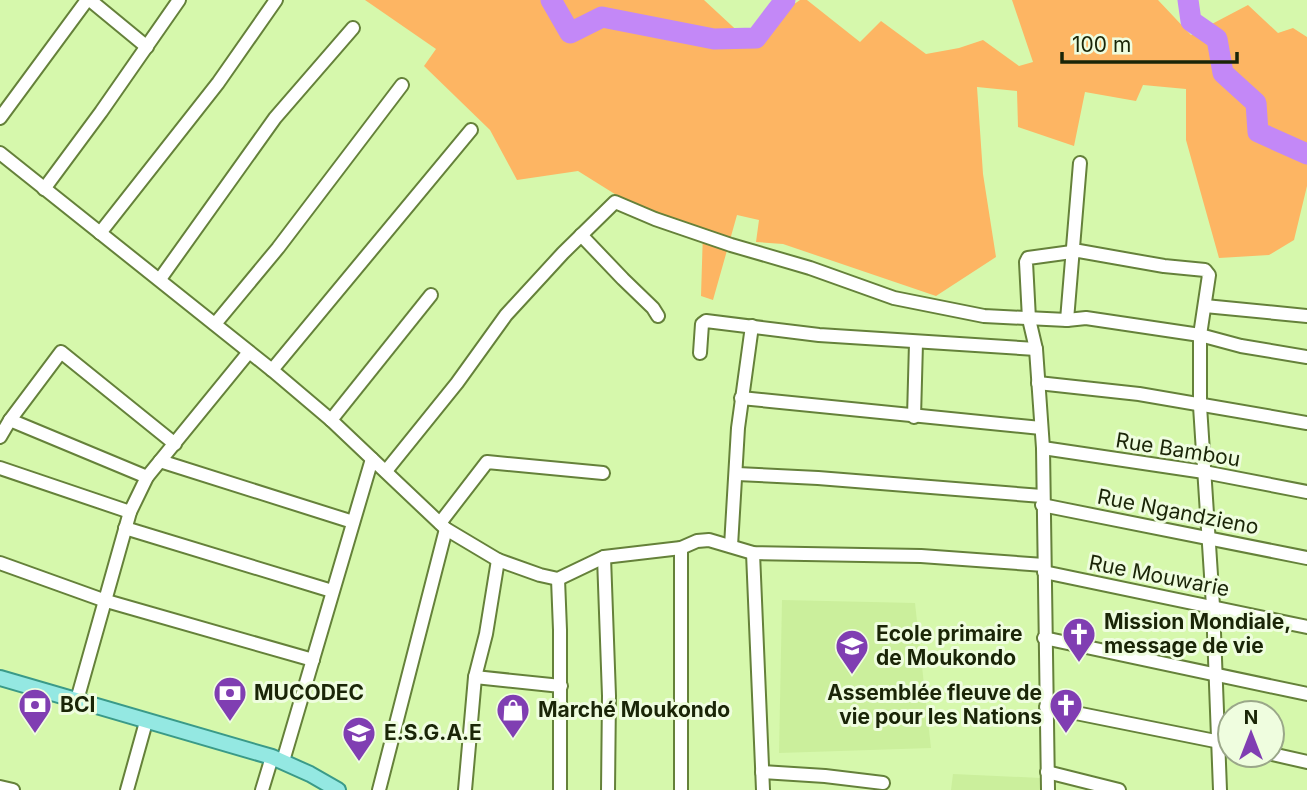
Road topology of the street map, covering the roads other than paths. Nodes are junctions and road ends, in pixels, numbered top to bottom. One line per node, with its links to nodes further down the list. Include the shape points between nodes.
1 (88, 0): 5 (street); 7 (street)
2 (179, 0): 5 (street)
3 (276, 0): 12 (street, via 218,83)
4 (353, 28): 15 (street, via 275,118)
5 (147, 47): 11 (street)
6 (402, 85): 22 (street)
7 (0, 118)
8 (471, 130): 30 (street)
9 (0, 153): 11 (street)
10 (1080, 163): 14 (street)
11 (44, 190): 12 (street)
12 (100, 233): 15 (street)
13 (581, 235): 18 (street); 20 (street, via 611,205 619,203 894,298 985,316); 45 (street, via 506,314)
14 (1071, 252): 17 (street, via 1205,270 1209,275); 20 (street, via 1028,258); 21 (street)
15 (160, 279): 22 (street)
16 (431, 295): 36 (street)
17 (1205, 306): 19 (street); 24 (street)
18 (658, 316)
19 (1307, 316)
20 (1029, 319): 21 (street); 26 (street)
21 (1067, 320): 24 (street, via 1086,318)
22 (215, 324): 27 (street)
23 (752, 326): 25 (street); 28 (street, via 703,322); 32 (street)
24 (1200, 335): 29 (street); 33 (street)
25 (916, 343): 26 (street); 34 (street)
26 (1036, 349): 31 (street)
27 (249, 352): 30 (street); 40 (street)
28 (700, 353)
29 (1307, 357)
30 (272, 370): 36 (street)
31 (1038, 383): 33 (street); 38 (street)
32 (741, 398): 34 (street); 48 (street)
33 (1200, 406): 37 (street); 46 (street)
34 (914, 417): 38 (street)
35 (10, 420): 39 (street); 40 (street, via 64,352); 49 (street)
36 (331, 420): 42 (street)
37 (1307, 423)
38 (1041, 428): 41 (street)
39 (0, 437)
40 (175, 444): 43 (street)
41 (1043, 449): 46 (street, Rue Bambou); 51 (street)
42 (372, 459): 45 (street); 53 (street)
43 (160, 461): 49 (street); 53 (street)
44 (0, 468): 52 (street)
45 (386, 471): 54 (street)
46 (1204, 472): 50 (street, Rue Bambou); 56 (street)
47 (603, 473): 54 (street, via 487,462)
48 (737, 474): 51 (street, Rue Ngandzieno); 57 (street)
49 (147, 477): 52 (street)
50 (1307, 492)
51 (1042, 501): 56 (street, Rue Ngandzieno); 64 (street)
52 (130, 512): 55 (street)
53 (353, 522): 66 (street)
54 (443, 526): 62 (street); 94 (street)
55 (125, 528): 66 (street); 67 (street)
56 (1209, 538): 61 (street, Rue Ngandzieno); 68 (street)
57 (731, 546): 58 (street, Rue Mouwarie, via 709,540); 59 (street, Rue Mouwarie)
58 (681, 548): 60 (street, Rue Mouwarie); 98 (street)
59 (753, 553): 64 (street, Rue Mouwarie, via 921,556); 86 (street)
60 (604, 557): 65 (street, Rue Mouwarie); 97 (street)
61 (1307, 558)
62 (498, 560): 65 (street); 73 (street)
63 (0, 563): 67 (street)
64 (1044, 569): 68 (street, Rue Mouwarie); 70 (street)
65 (558, 579): 75 (street)
66 (332, 592): 71 (street)
67 (103, 600): 71 (street); 78 (street)
68 (1213, 606): 69 (street, Rue Mouwarie); 72 (street)
69 (1307, 627)
70 (1044, 638): 72 (street); 79 (street)
71 (313, 660): 83 (street)
72 (1216, 674): 76 (street); 77 (street)
73 (475, 677): 75 (street); 95 (street)
74 (0, 678): 78 (main road)
75 (561, 686): 96 (street)
76 (1307, 694)
77 (1219, 699)
78 (77, 700): 80 (main road)
79 (1046, 707): 81 (street); 87 (street)
80 (146, 722): 83 (main road); 91 (street)
81 (1216, 740)
82 (1286, 757): 84 (street)
83 (278, 759): 92 (street); 93 (main road)
84 (1307, 762)
85 (1222, 769): 102 (street)
86 (762, 772): 88 (street); 99 (street)
87 (1047, 772): 100 (street); 101 (street)
88 (883, 783)
89 (0, 787): 90 (street)
90 (13, 790)
91 (127, 790)
92 (262, 790)
93 (338, 790)
94 (379, 790)
95 (465, 790)
96 (560, 790)
97 (608, 790)
98 (681, 790)
99 (763, 790)
100 (1048, 790)
101 (1119, 790)
102 (1220, 790)

